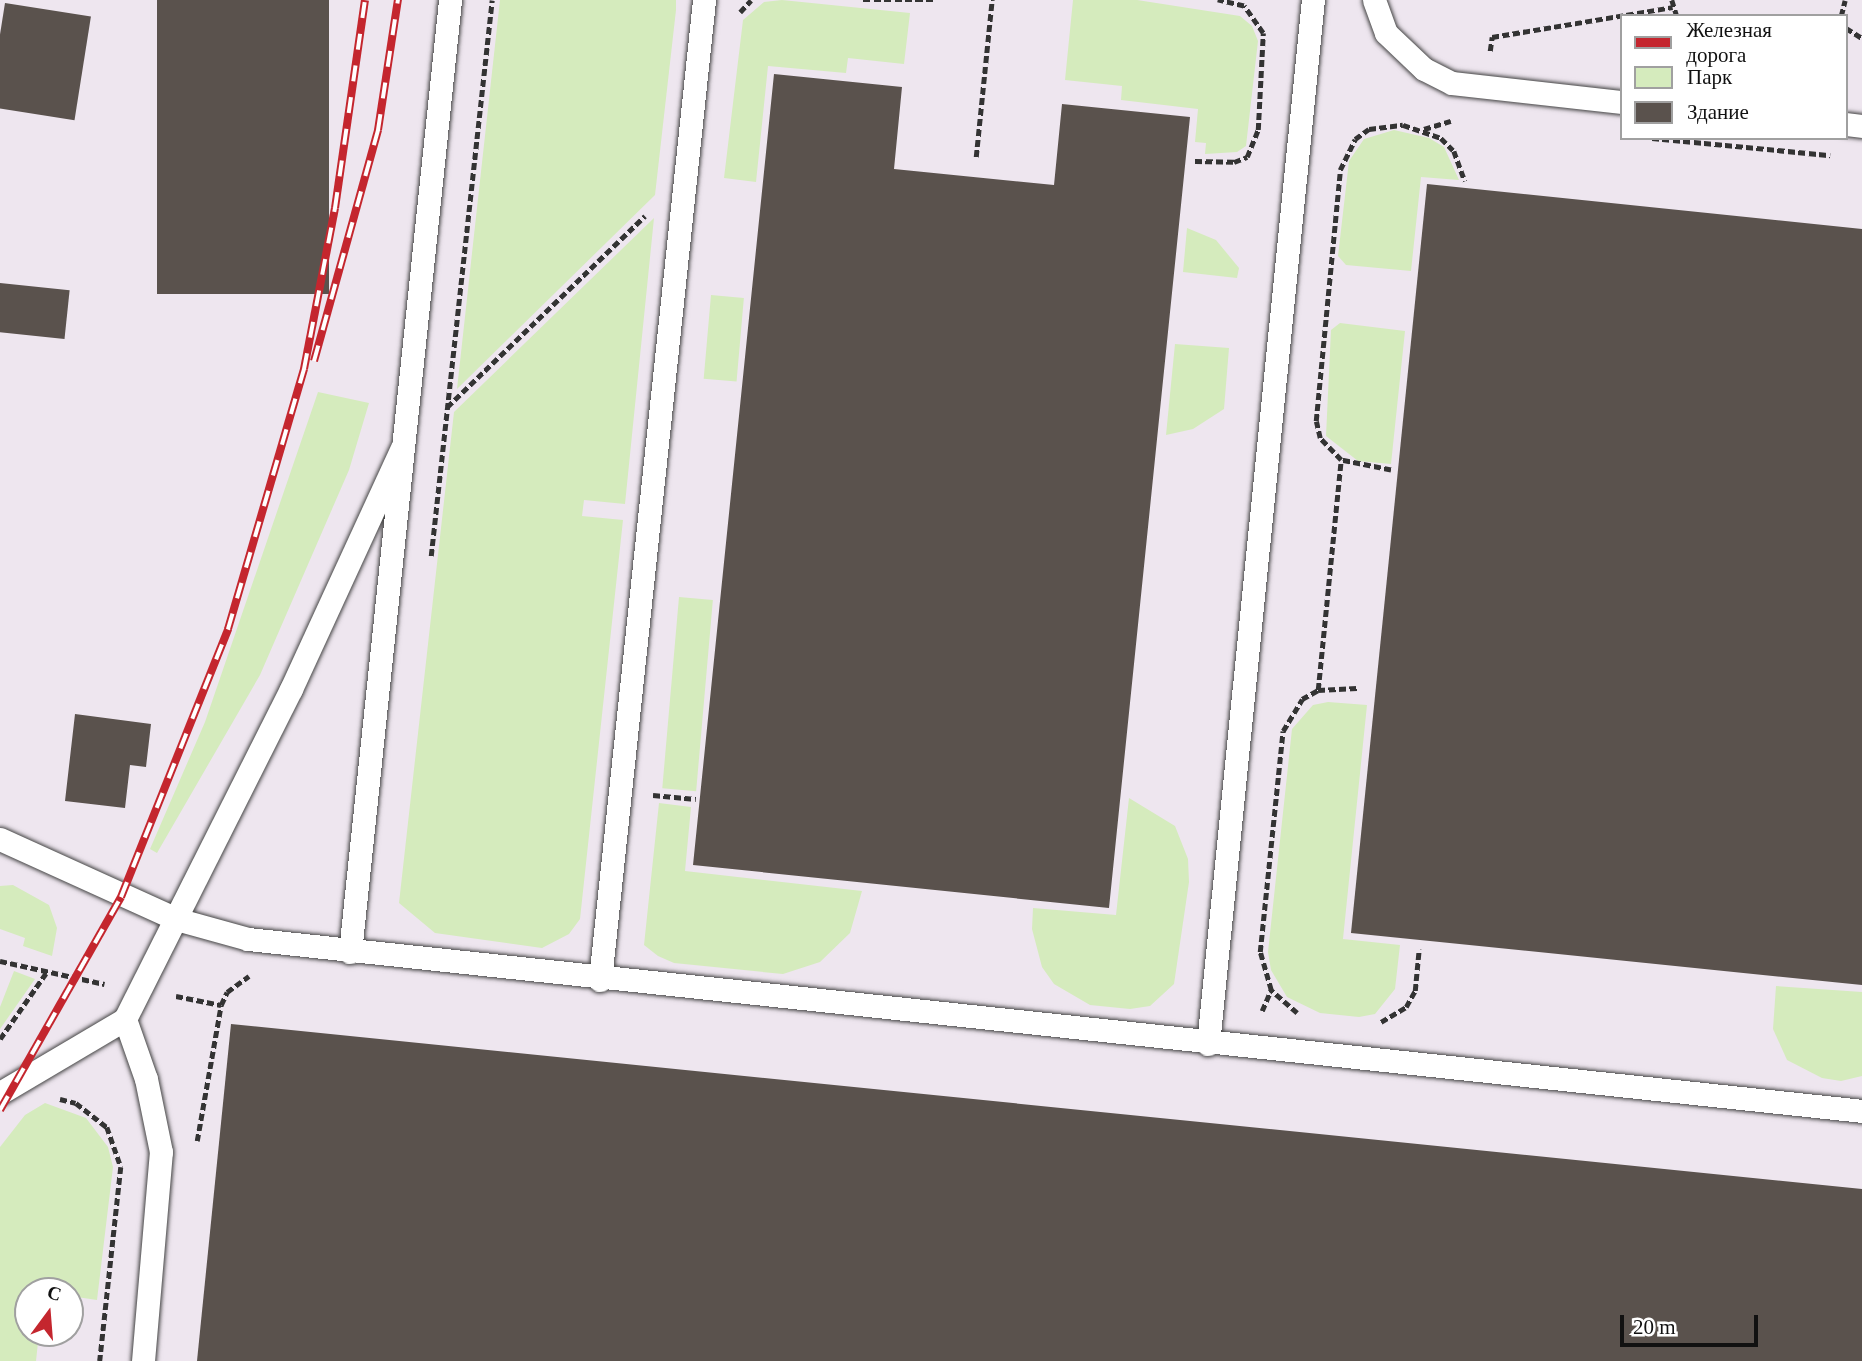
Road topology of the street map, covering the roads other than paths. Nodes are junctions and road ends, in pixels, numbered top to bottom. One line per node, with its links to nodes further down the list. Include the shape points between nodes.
1 (450, 0): 6 (lane)
2 (704, 0): 10 (lane)
3 (1313, 0): 12 (lane)
4 (1374, 0): 5 (lane, via 1386,33 1424,69 1452,83)
5 (1620, 102)
6 (401, 448): 8 (lane, via 291,689); 9 (lane)
7 (0, 839): 8 (lane)
8 (176, 919): 9 (lane, via 248,939); 11 (lane)
9 (350, 952): 10 (lane)
10 (600, 979): 12 (lane)
11 (125, 1019): 13 (lane); 15 (lane, via 146,1079 161,1153)
12 (1208, 1044): 14 (lane)
13 (0, 1093)
14 (1862, 1111)
15 (143, 1361)

